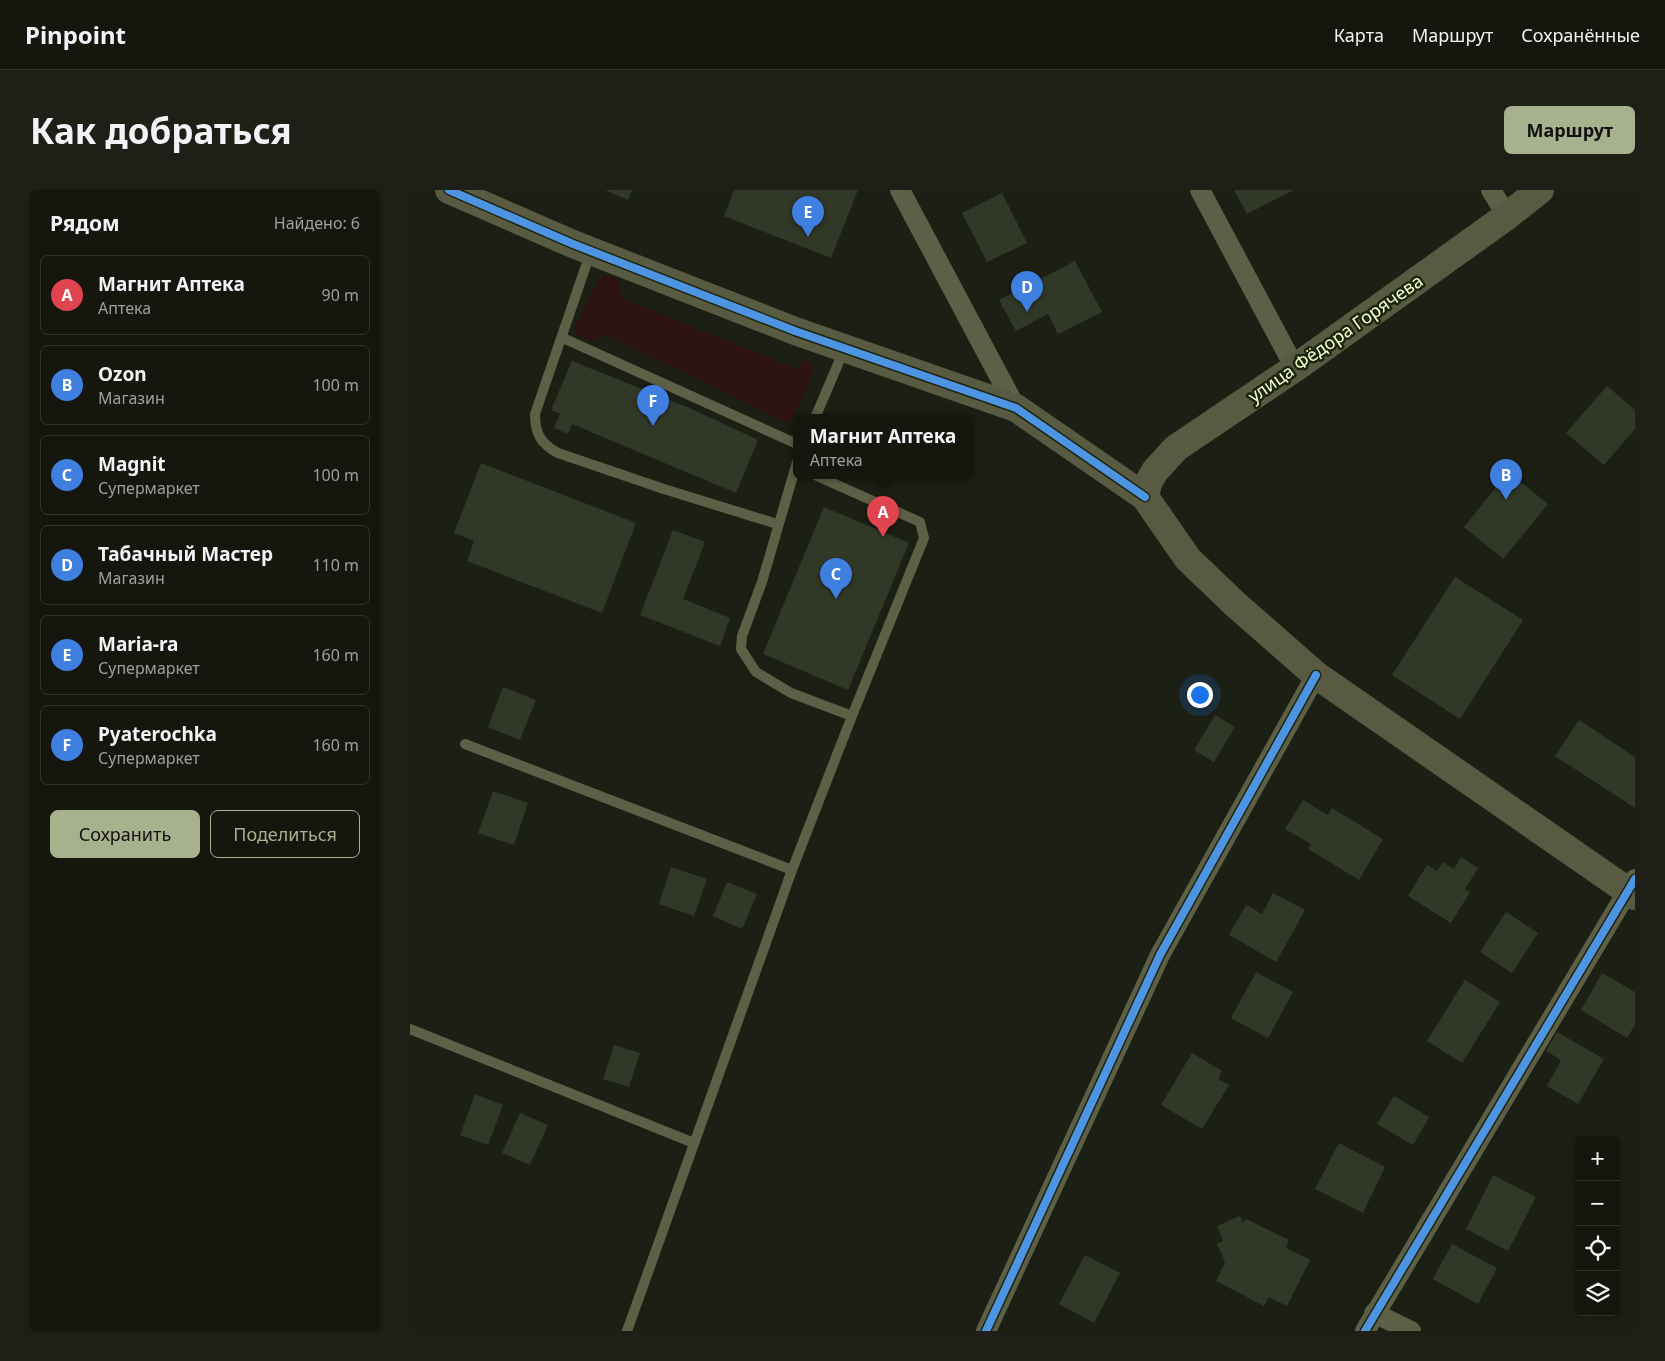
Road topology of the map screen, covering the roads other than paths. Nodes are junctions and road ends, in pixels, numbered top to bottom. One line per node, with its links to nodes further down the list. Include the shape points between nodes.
1 (449, 190): 7 (main road)
2 (900, 190): 11 (street)
3 (1200, 190): 10 (street)
4 (1491, 190): 6 (street)
5 (1540, 190): 6 (main road, улица Фёдора Горячева)
6 (1507, 216): 10 (main road, улица Фёдора Горячева)
7 (591, 250): 8 (lane); 9 (main road)
8 (563, 338): 13 (lane); 17 (lane, via 535,414 538,437 547,447 664,489)
9 (845, 349): 11 (main road); 12 (lane)
10 (1295, 368): 16 (main road, улица Фёдора Горячева, via 1176,448 1155,471)
11 (1016, 408): 16 (main road)
12 (818, 414)
13 (793, 442)
14 (793, 474): 17 (lane)
15 (824, 479): 19 (lane, via 920,522 924,538)
16 (1145, 498): 18 (main road, via 1188,559)
17 (777, 524): 19 (lane, via 762,582 742,636 741,650 756,672 792,692)
18 (1316, 675): 22 (main road); 27 (street, via 1160,955)
19 (852, 716): 21 (lane)
20 (464, 744): 21 (lane)
21 (792, 870): 24 (lane)
22 (1633, 889): 25 (street)
23 (410, 1029): 24 (lane)
24 (694, 1143): 26 (lane)
25 (1374, 1313): 28 (street); 29 (street)
26 (627, 1331)
27 (986, 1331)
28 (1364, 1331)
29 (1411, 1331)

